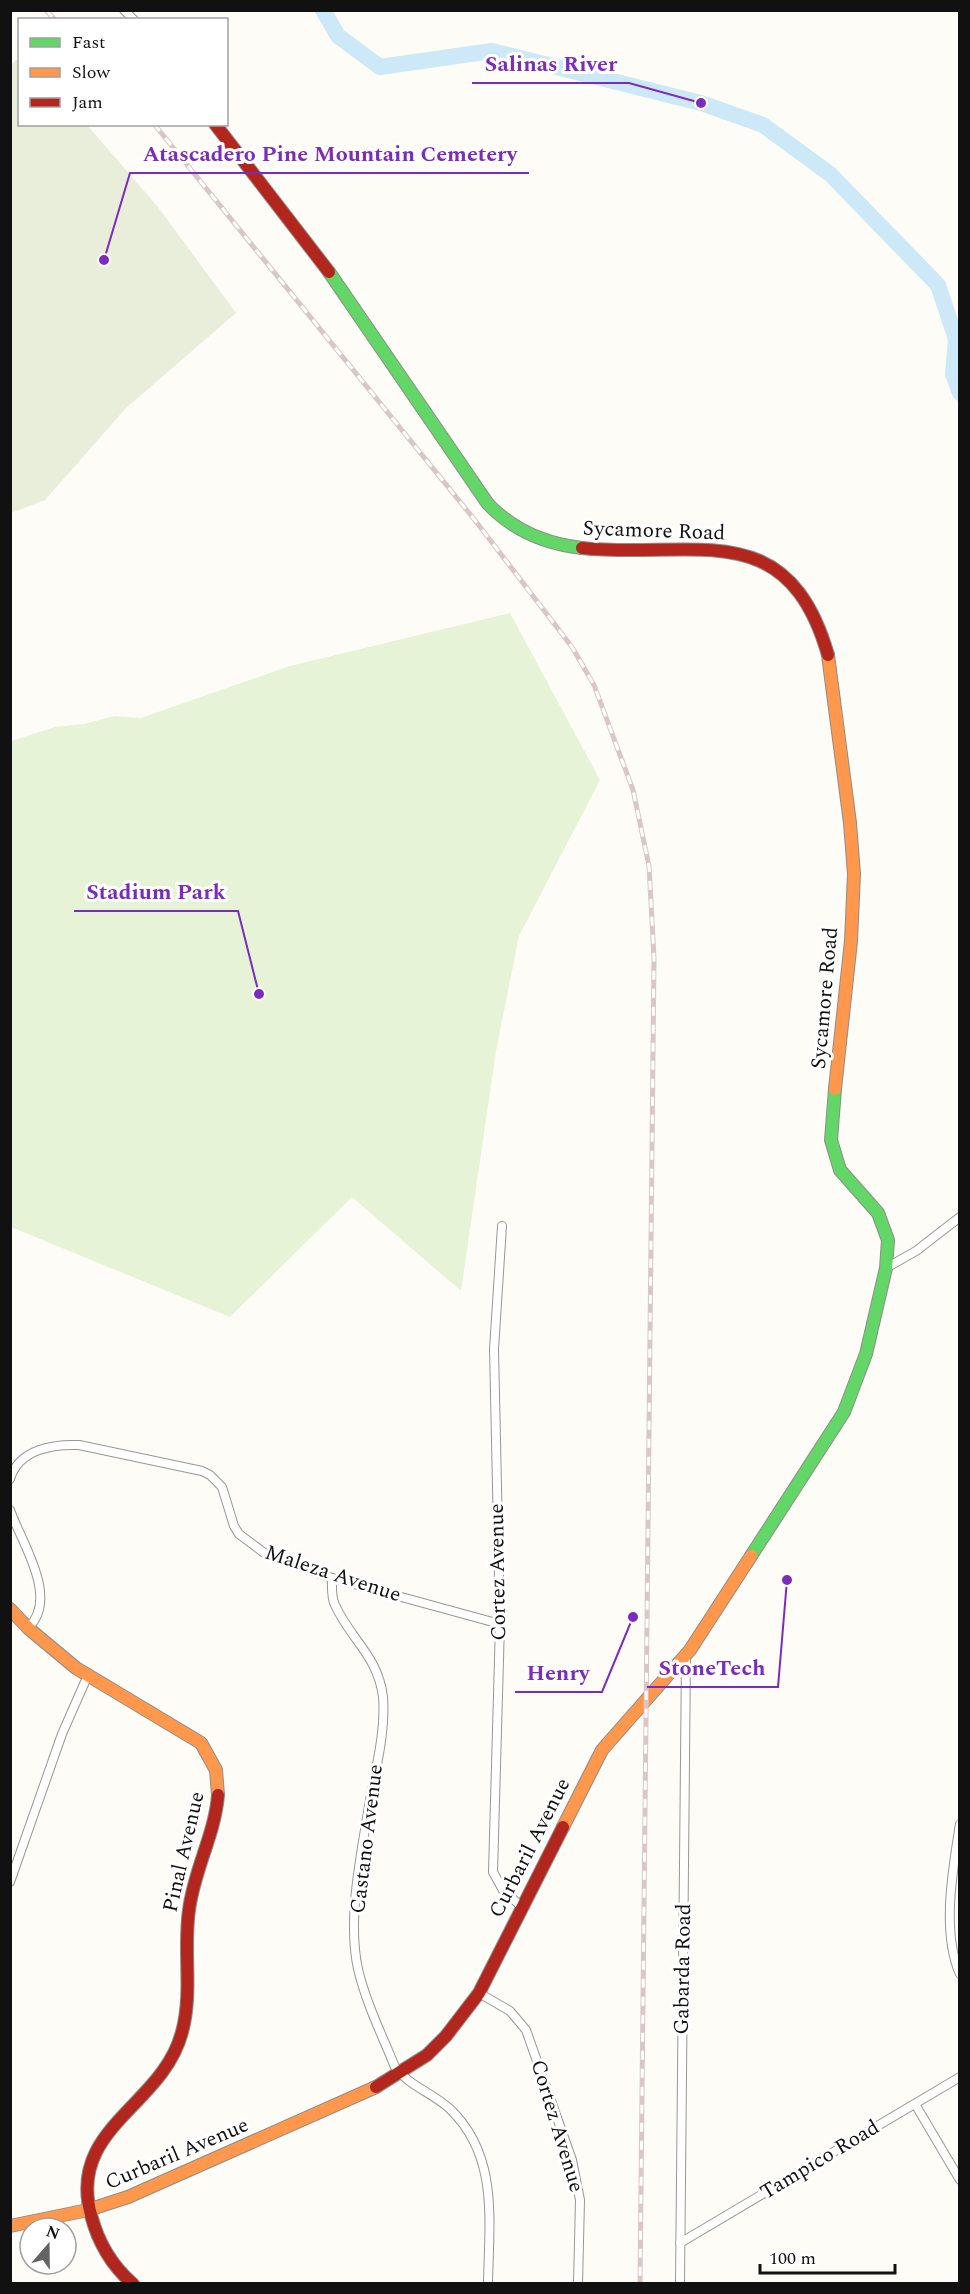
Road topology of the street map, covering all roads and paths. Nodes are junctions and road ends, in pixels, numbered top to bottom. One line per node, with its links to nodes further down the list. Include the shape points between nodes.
1 (217, 126): 4 (street, Sycamore Road, via 336,281 465,474 504,519 522,533 556,546 587,550 711,549 748,556 784,576 816,616 830,656 854,872 831,1140 840,1170 878,1214 888,1240)
2 (960, 1217): 4 (street, via 916,1251)
3 (502, 1226): 9 (street, Cortez Avenue, via 494,1349)
4 (886, 1268): 11 (street, Curbaril Avenue, via 866,1354 844,1412)
5 (10, 1479): 7 (street, Maleza Avenue, via 29,1455 62,1444 202,1471 222,1487 234,1526 248,1544 267,1555)
6 (10, 1510): 10 (street, via 40,1589 36,1621)
7 (332, 1578): 9 (street, Maleza Avenue); 18 (street, Castano Avenue, via 335,1605 369,1655 384,1709 358,1883 356,1954 367,1998)
8 (10, 1609): 10 (street, Pinal Avenue)
9 (500, 1624): 15 (street, Cortez Avenue, via 493,1872 503,1890)
10 (28, 1628): 12 (street, Pinal Avenue)
11 (686, 1654): 15 (street, Curbaril Avenue, via 602,1750); 24 (street, Gabarda Road)
12 (88, 1675): 14 (street, via 62,1734); 22 (street, Pinal Avenue, via 201,1743 212,1760 219,1786 218,1806 198,1865 188,1915 184,2030 155,2082 105,2137 89,2161 84,2188)
13 (960, 1824): 16 (street, via 951,1934)
14 (10, 1882)
15 (522, 1907): 17 (street, Curbaril Avenue)
16 (960, 1974)
17 (480, 1993): 18 (street, Curbaril Avenue, via 446,2036); 27 (street, Cortez Avenue, via 510,2011 526,2030 572,2160 580,2200)
18 (400, 2074): 22 (street, Curbaril Avenue, via 371,2091 176,2178); 26 (street, via 459,2117 482,2157 490,2202)
19 (960, 2077): 20 (street, Tampico Road)
20 (915, 2104): 21 (street); 24 (street, Tampico Road)
21 (960, 2180)
22 (88, 2210): 23 (street, Curbaril Avenue); 25 (street, Pinal Avenue, via 107,2254)
23 (10, 2226)
24 (680, 2243): 28 (street, Gabarda Road)
25 (134, 2283)
26 (488, 2283)
27 (579, 2283)
28 (680, 2283)

